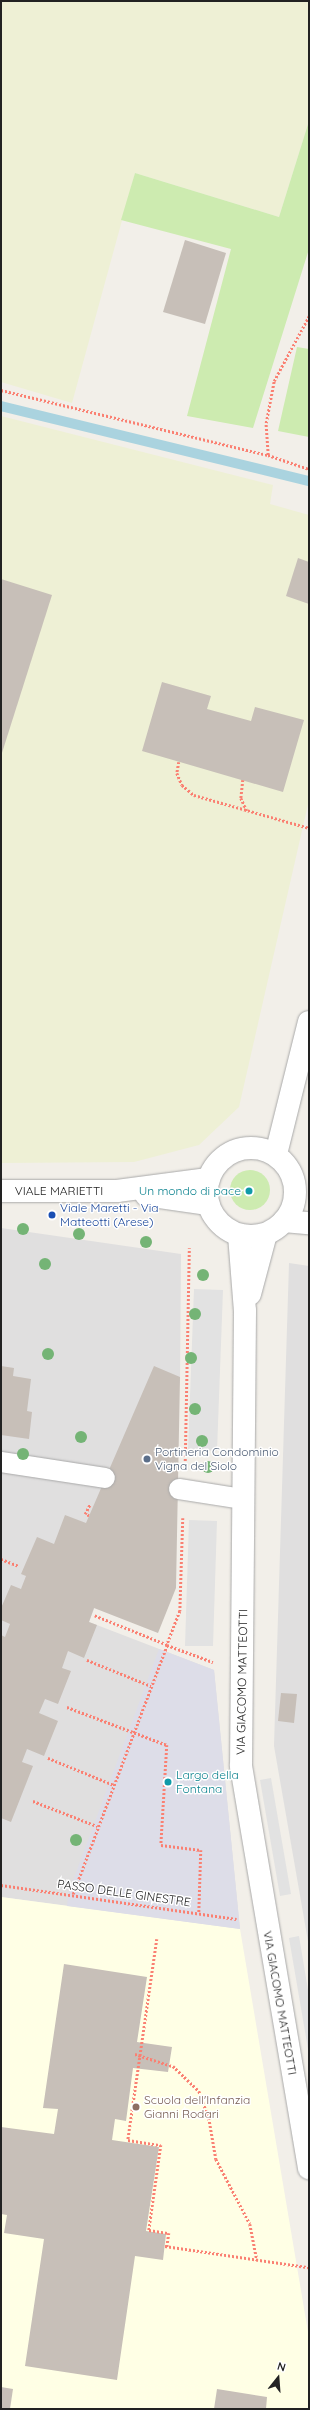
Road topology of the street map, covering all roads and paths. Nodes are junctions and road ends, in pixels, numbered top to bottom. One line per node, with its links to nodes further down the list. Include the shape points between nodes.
1 (309, 316): 3 (path, via 274,381 266,423)
2 (1, 390): 3 (path)
3 (268, 455): 4 (path)
4 (309, 469)
5 (179, 762): 7 (path, via 177,773 182,786 194,795)
6 (243, 780): 7 (path, via 241,798)
7 (248, 811): 8 (path)
8 (309, 828)
9 (309, 1022): 10 (street)
10 (276, 1154): 11 (street, via 260,1148 233,1151 221,1158); 14 (street, via 292,1173)
11 (208, 1179): 13 (street, VIALE MARIETTI); 15 (street)
12 (1, 1191): 13 (street, VIALE MARIETTI)
13 (117, 1191): 15 (street, VIALE MARIETTI)
14 (302, 1201): 16 (street)
15 (208, 1204): 19 (street, via 219,1223)
16 (284, 1221): 17 (street); 18 (street)
17 (309, 1223)
18 (266, 1234): 19 (street); 20 (street, VIA GIACOMO MATTEOTTI)
19 (239, 1235): 20 (street, VIA GIACOMO MATTEOTTI)
20 (245, 1311): 25 (street, VIA GIACOMO MATTEOTTI)
21 (1, 1462): 22 (lane)
22 (105, 1478)
23 (179, 1489): 25 (lane)
24 (92, 1498): 26 (path, via 85,1514)
25 (243, 1499): 45 (street, VIA GIACOMO MATTEOTTI, via 241,1766)
26 (89, 1516)
27 (1, 1559): 28 (path)
28 (19, 1566)
29 (95, 1616): 31 (path, via 167,1645)
30 (87, 1660): 31 (path)
31 (151, 1686): 33 (path)
32 (67, 1707): 33 (path)
33 (133, 1734): 35 (path); 40 (path, via 167,1745 161,1845 201,1850)
34 (48, 1758): 35 (path)
35 (114, 1785): 37 (path)
36 (33, 1801): 37 (path)
37 (96, 1826): 39 (path)
38 (1, 1885): 39 (path, PASSO DELLE GINESTRE)
39 (73, 1894): 40 (path, PASSO DELLE GINESTRE)
40 (199, 1913): 41 (path, PASSO DELLE GINESTRE)
41 (243, 1920)
42 (157, 1939): 44 (path)
43 (136, 2054): 44 (path)
44 (142, 2055): 46 (path, via 174,2066 199,2091 210,2118 216,2159 239,2196 250,2224); 46 (path, via 128,2140 161,2145 149,2230 169,2232 166,2246)
45 (309, 2168)
46 (257, 2260): 47 (path)
47 (308, 2267)

